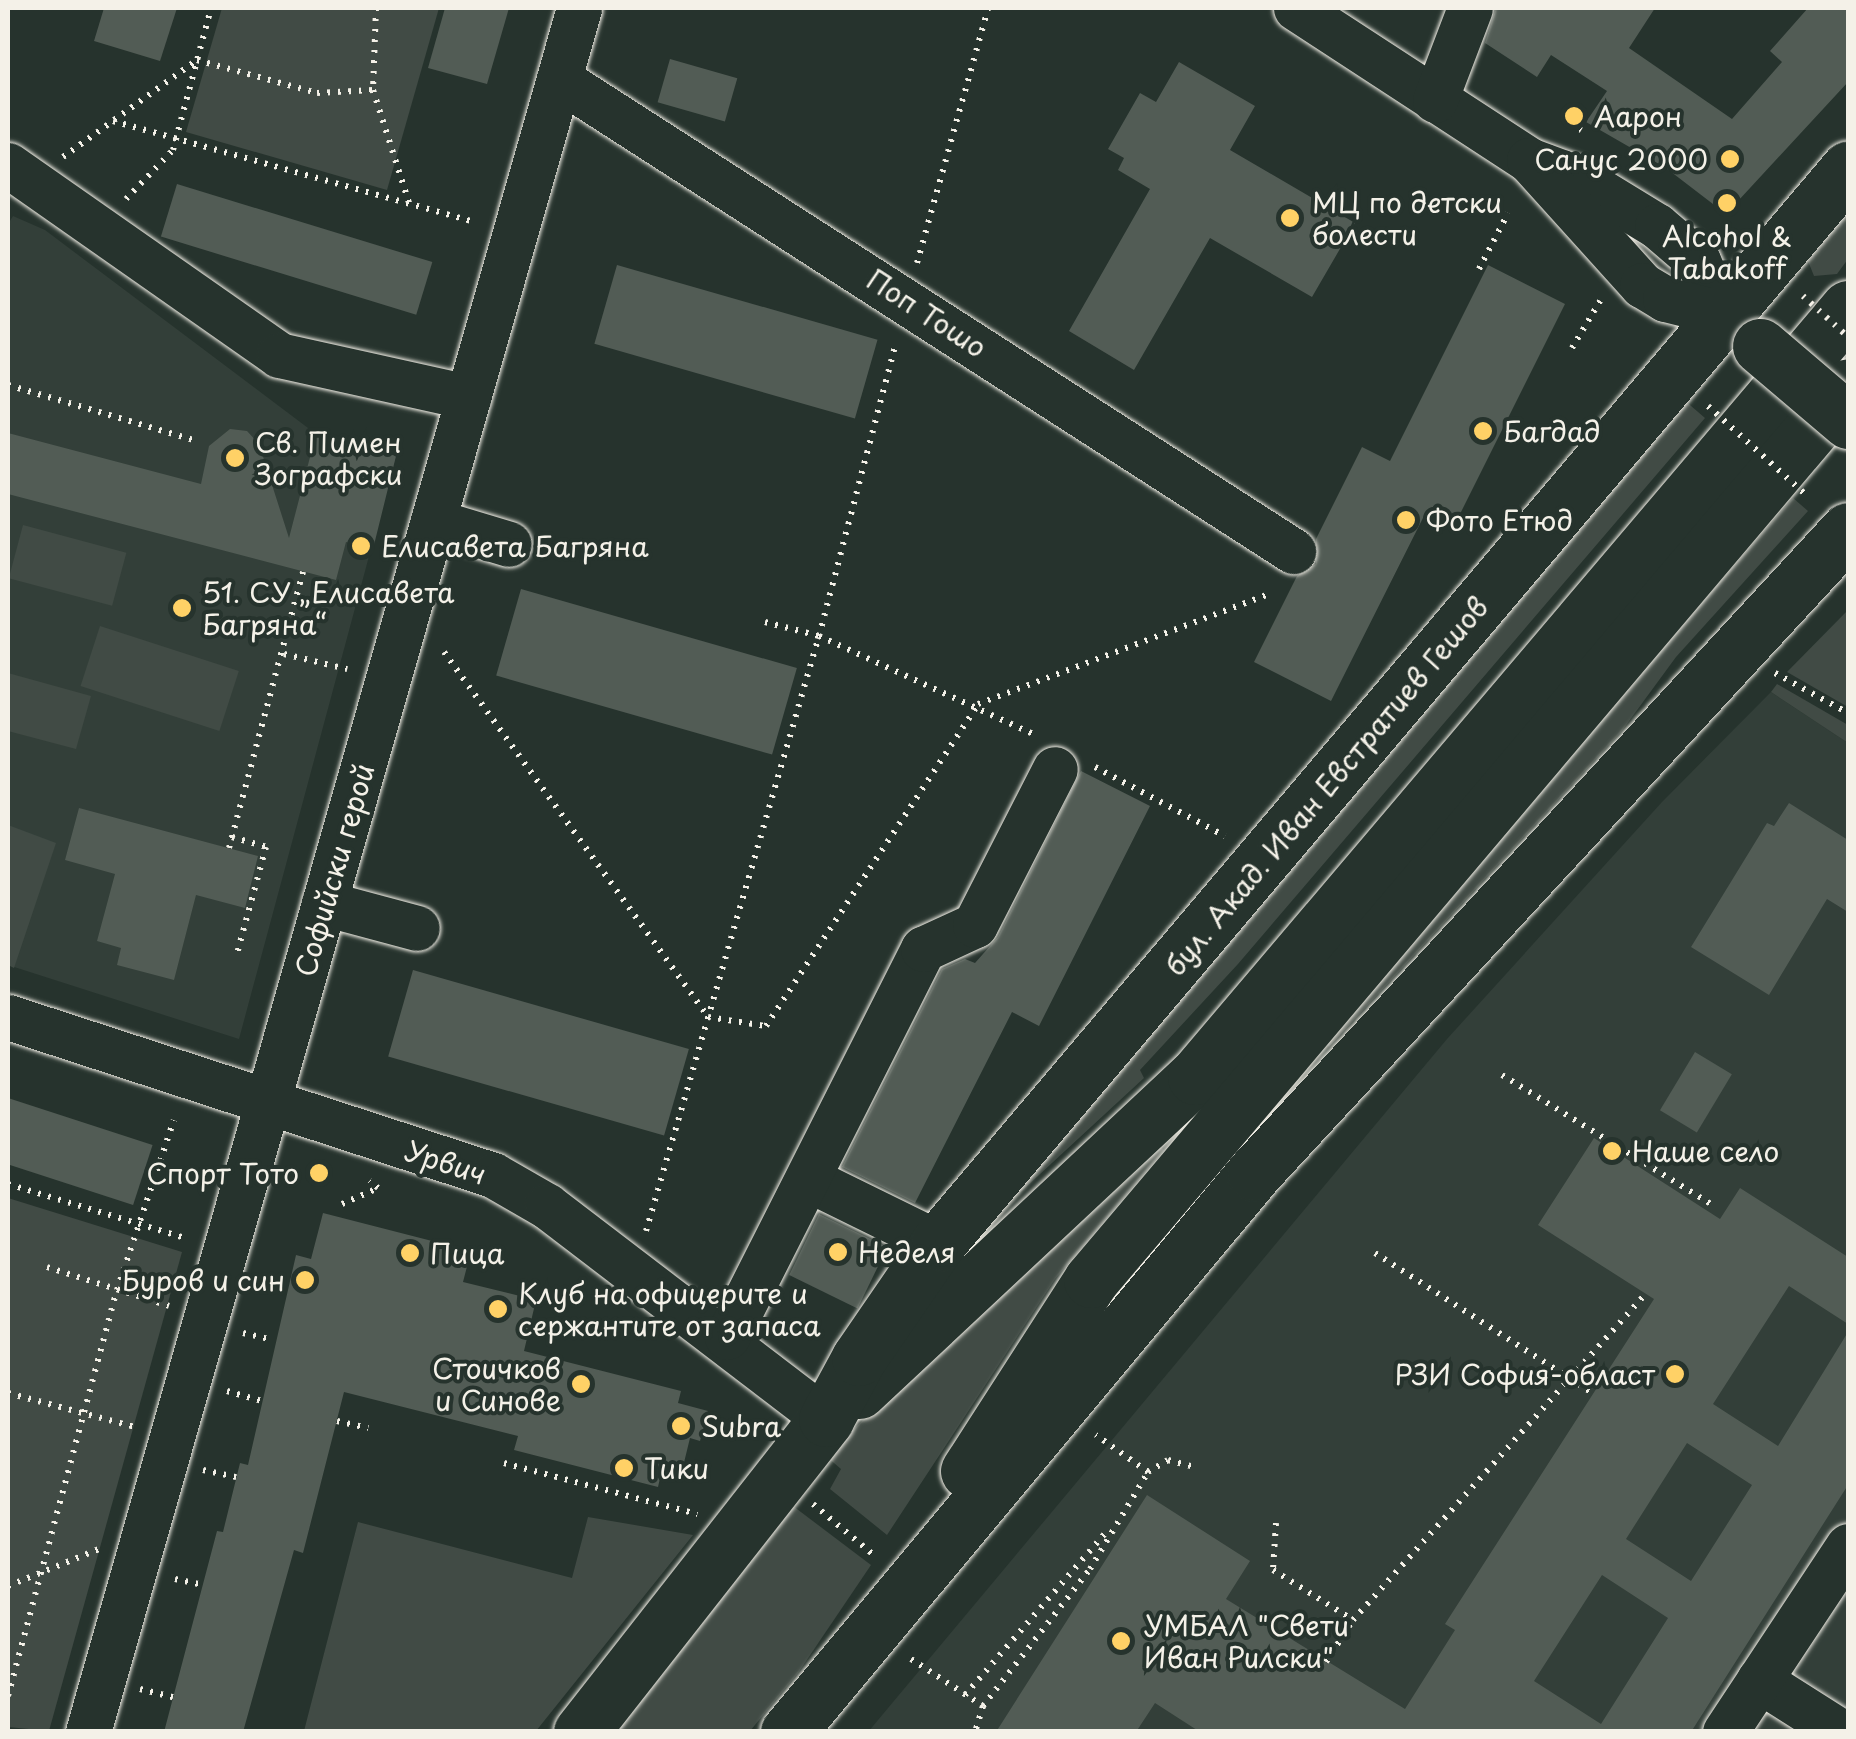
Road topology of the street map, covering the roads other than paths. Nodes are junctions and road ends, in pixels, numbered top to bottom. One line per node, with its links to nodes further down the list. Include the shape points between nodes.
1 (579, 8): 4 (street, Софийски герой)
2 (1296, 8): 5 (street)
3 (1470, 8): 5 (street)
4 (558, 79): 11 (street, Софийски герой); 16 (street, Поп Тошо)
5 (1435, 100): 9 (street, via 1530,160 1642,284)
6 (1848, 169): 9 (main road, бул. Акад. Иван Евстратиев Гешов)
7 (15, 186): 11 (street, via 112,238 279,354)
8 (1826, 302): 25 (main road, бул. Акад. Иван Евстратиев Гешов, via 1194,1078 950,1312)
9 (1741, 329): 12 (main road, bridge); 23 (main road, бул. Акад. Иван Евстратиев Гешов)
10 (1848, 386): 27 (main road, via 1090,1280)
11 (468, 397): 13 (street, Софийски герой)
12 (1848, 421)
13 (433, 521): 15 (street); 18 (street, Софийски герой)
14 (1848, 530): 27 (main road, via 1369,1042)
15 (508, 544)
16 (1293, 551)
17 (1062, 757): 22 (street, via 975,926 924,949)
18 (324, 903): 19 (street); 21 (street, Софийски герой)
19 (418, 928)
20 (8, 1017): 21 (street, Урвич)
21 (266, 1106): 24 (street, Урвич, via 493,1176 547,1206); 29 (street, Софийски герой)
22 (808, 1179): 23 (street); 24 (street)
23 (938, 1243): 25 (main road, бул. Акад. Иван Евстратиев Гешов)
24 (727, 1337): 25 (street, Урвич)
25 (826, 1419): 30 (main road, бул. Акад. Иван Евстратиев Гешов)
26 (1848, 1546): 28 (street)
27 (886, 1576): 31 (main road)
28 (1759, 1680): 32 (street); 33 (street)
29 (88, 1732)
30 (581, 1732)
31 (788, 1732)
32 (1725, 1732)
33 (1840, 1732)

